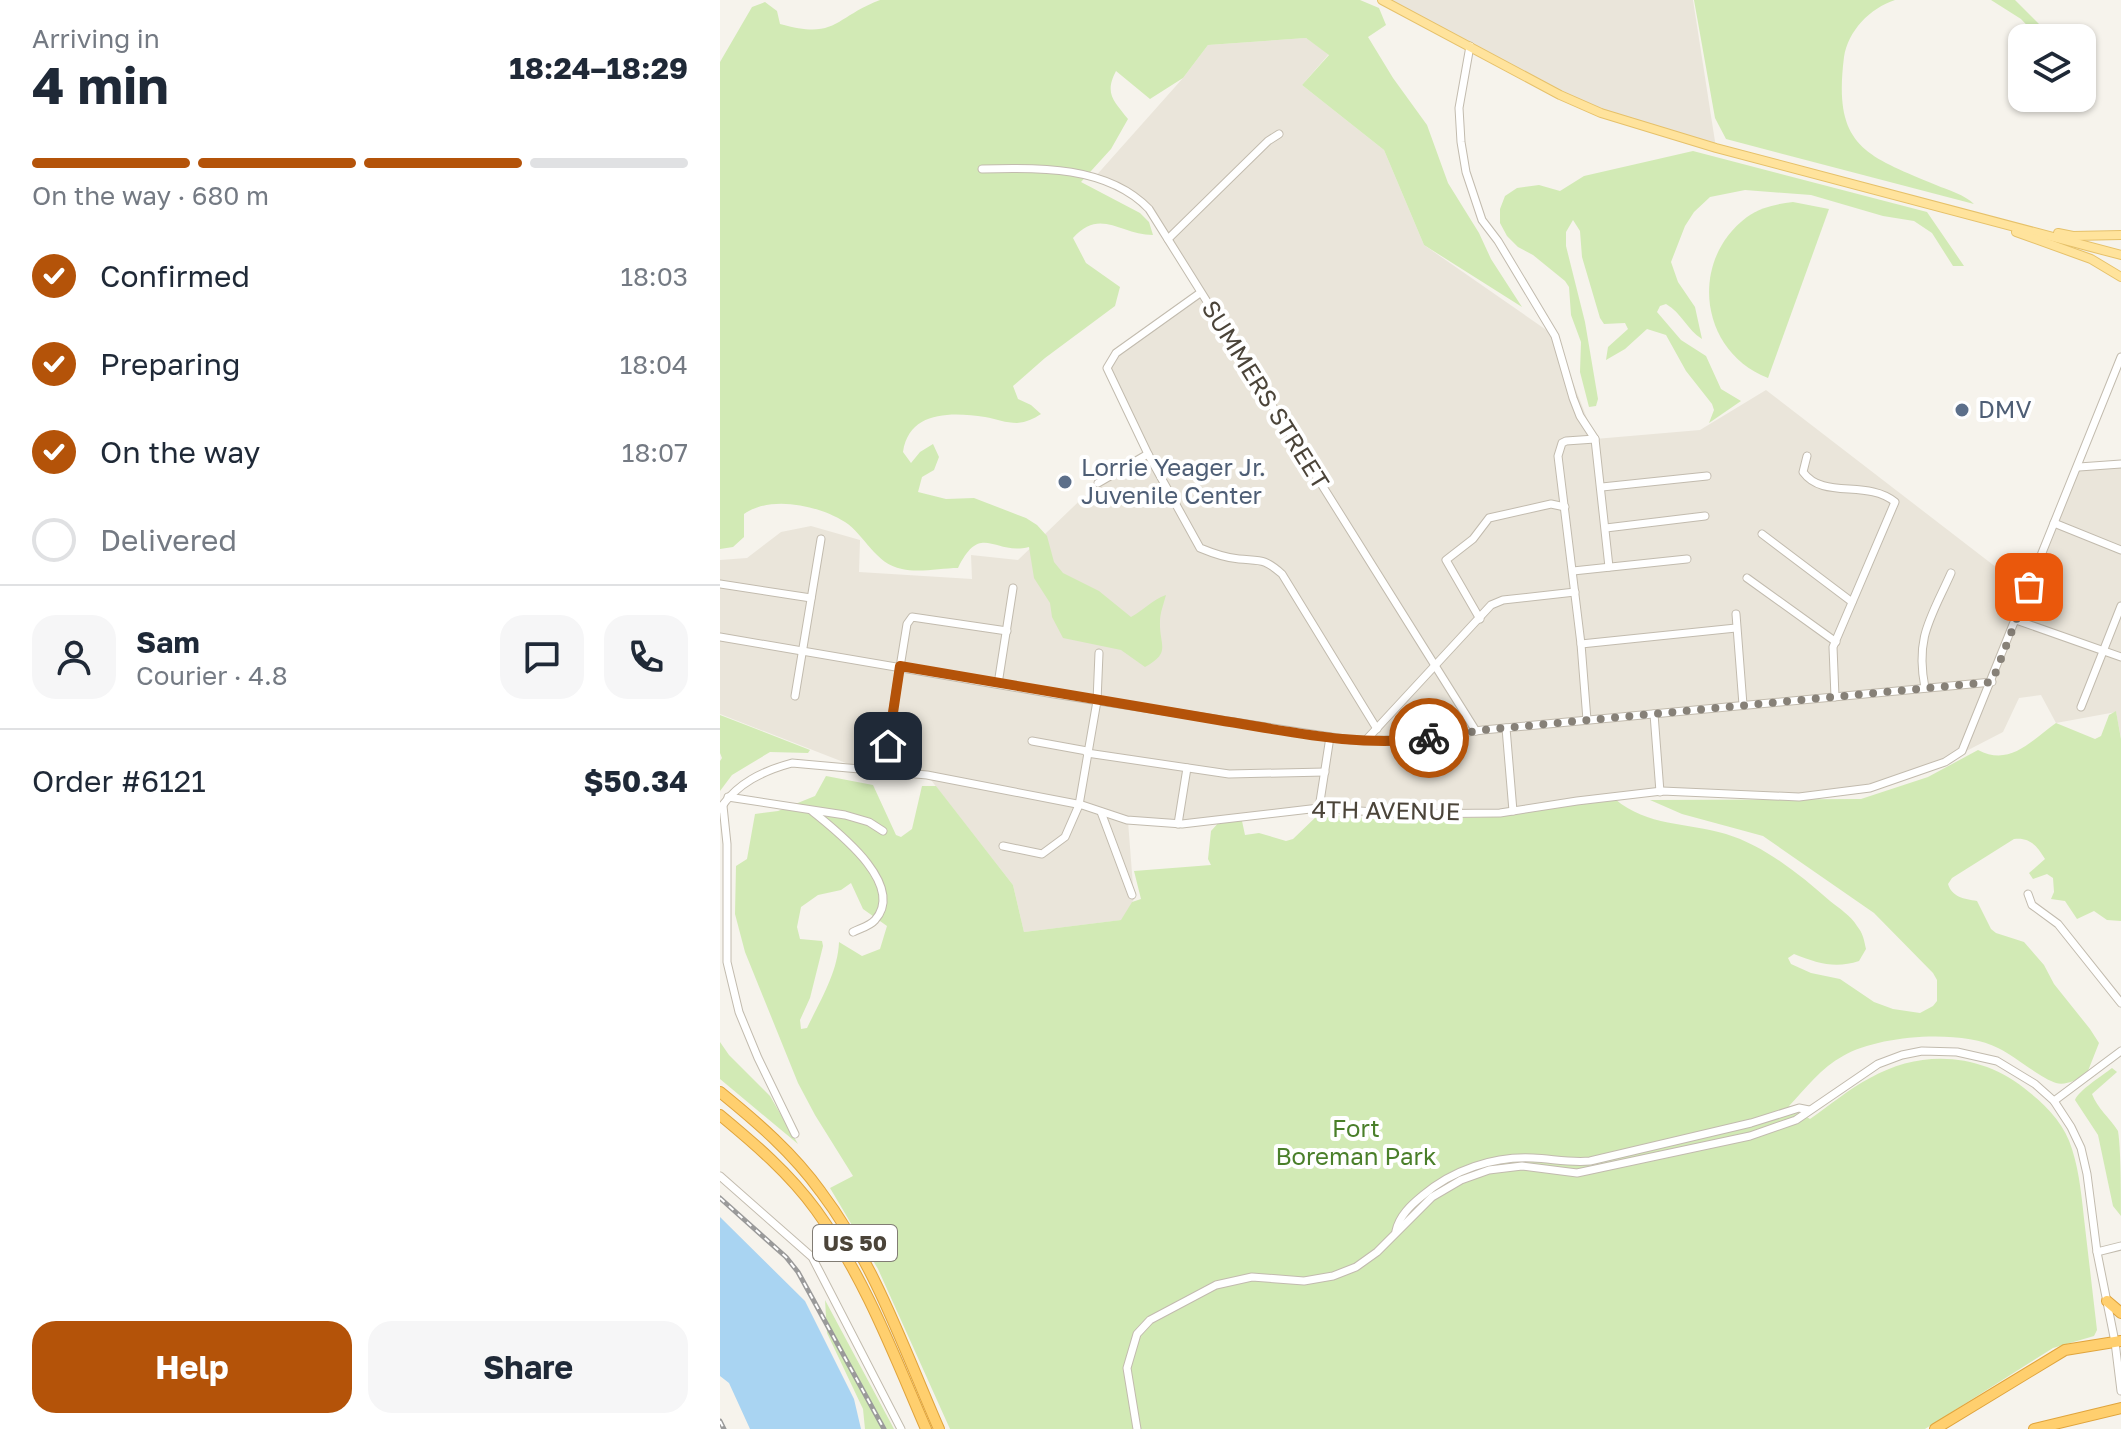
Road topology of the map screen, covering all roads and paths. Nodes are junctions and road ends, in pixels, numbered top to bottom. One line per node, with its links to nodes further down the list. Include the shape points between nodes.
1 (1382, 0): 2 (main road)
2 (1470, 46): 5 (main road, via 1560,95 1622,120); 12 (street, via 1459,108 1473,199 1555,336 1573,398)
3 (1279, 134): 7 (street)
4 (982, 169): 7 (street, SUMMERS STREET, via 1033,167 1119,186 1149,209)
5 (2002, 223): 6 (main road, via 2073,236); 8 (main road); 9 (main road)
6 (2121, 235)
7 (1168, 239): 10 (street, SUMMERS STREET)
8 (2121, 255)
9 (2121, 277)
10 (1200, 293): 13 (street, via 1116,353 1107,368); 51 (street, SUMMERS STREET)
11 (2121, 357): 16 (street, 4TH AVENUE)
12 (1595, 439): 19 (street); 20 (street, via 1566,441 1560,447)
13 (1148, 454): 18 (street); 63 (street, via 1200,548 1237,559 1260,559 1282,574)
14 (1807, 456): 36 (street, via 1803,472 1809,481 1873,490 1895,502)
15 (2121, 464): 16 (street)
16 (2079, 467): 22 (street, 4TH AVENUE)
17 (1707, 476): 19 (street)
18 (1098, 483)
19 (1602, 487): 23 (street)
20 (1565, 507): 29 (street); 39 (street, via 1551,504 1489,518 1446,560)
21 (1705, 516): 23 (street)
22 (2054, 523): 26 (street); 40 (street, 4TH AVENUE)
23 (1606, 528): 28 (street)
24 (1762, 534): 36 (street)
25 (821, 539): 35 (street)
26 (2121, 550)
27 (1687, 559): 28 (street)
28 (1609, 567): 29 (street)
29 (1573, 571): 34 (street)
30 (1951, 573): 54 (street, via 1923,635)
31 (1747, 578): 44 (street)
32 (720, 584): 35 (street)
33 (1013, 588): 42 (street)
34 (1575, 592): 39 (street, via 1503,600); 45 (street)
35 (811, 598): 46 (street)
36 (1852, 602): 44 (street)
37 (2121, 606): 47 (street)
38 (1736, 614): 41 (street)
39 (1480, 619): 51 (street)
40 (2016, 620): 47 (street); 52 (street, 4TH AVENUE)
41 (1736, 628): 45 (street); 58 (street)
42 (1007, 631): 50 (street, via 912,617); 53 (street)
43 (720, 637): 46 (street)
44 (1836, 642): 56 (street)
45 (1581, 644): 61 (street)
46 (803, 650): 50 (street); 55 (street)
47 (2104, 651): 49 (street); 59 (street)
48 (1099, 653): 57 (street)
49 (2121, 657)
50 (900, 666): 53 (street); 70 (street)
51 (1436, 666): 63 (street); 64 (street, SUMMERS STREET)
52 (1992, 682): 54 (street); 72 (street, 4TH AVENUE, via 1962,751 1870,788 1799,797)
53 (998, 684): 57 (street)
54 (1925, 688): 56 (street)
55 (795, 696)
56 (1835, 697): 58 (street)
57 (1097, 701): 65 (street); 68 (street)
58 (1743, 705): 60 (street)
59 (2081, 707)
60 (1654, 714): 61 (street); 72 (street)
61 (1587, 720): 62 (street)
62 (1506, 728): 64 (street); 77 (street)
63 (1377, 729): 66 (street)
64 (1476, 731): 66 (street)
65 (1330, 737): 66 (street); 71 (street)
66 (1366, 740)
67 (1032, 741): 68 (street)
68 (1087, 752): 69 (street); 74 (street)
69 (1187, 768): 71 (street, via 1229,774); 79 (street)
70 (883, 772): 73 (street, 4TH AVENUE, via 792,763 745,782); 74 (street, 4TH AVENUE, via 927,775)
71 (1325, 772): 75 (street)
72 (1660, 792): 77 (street, 4TH AVENUE)
73 (724, 803): 76 (street); 84 (street)
74 (1079, 805): 78 (street, 4TH AVENUE); 81 (street, via 1065,837 1042,854)
75 (1319, 808): 77 (street, 4TH AVENUE, via 1401,814); 79 (street, 4TH AVENUE)
76 (812, 811): 80 (street, via 857,818); 85 (street, via 858,849 883,895 876,919)
77 (1513, 811)
78 (1101, 812): 79 (street, 4TH AVENUE); 83 (street)
79 (1178, 824)
80 (883, 831)
81 (1003, 846)
82 (2028, 894): 87 (street, via 2032,905 2058,924)
83 (1132, 895)
84 (723, 907): 86 (street)
85 (853, 932)
86 (723, 961): 93 (street, via 758,1058)
87 (2121, 1003)
88 (2121, 1051): 90 (street)
89 (720, 1092): 107 (highway, US 50, via 789,1154 845,1227)
90 (2054, 1101): 91 (street, via 1997,1061 1922,1051 1878,1064); 99 (street, via 2081,1148)
91 (1809, 1110): 94 (street, via 1799,1108); 95 (street, via 1774,1129)
92 (720, 1115): 106 (highway, US 50, via 783,1171 828,1228 861,1285)
93 (795, 1134)
94 (1635, 1150): 95 (street); 97 (street, via 1581,1162 1487,1162 1444,1180)
95 (1638, 1162): 97 (street, via 1577,1173 1522,1166 1489,1170)
96 (720, 1176): 105 (street, via 812,1257)
97 (1423, 1200): 108 (street, via 1402,1217 1377,1252 1356,1267 1304,1281 1232,1280 1150,1320 1137,1334 1128,1357)
98 (2121, 1246): 99 (street)
99 (2097, 1252): 100 (street)
100 (2107, 1301): 101 (highway); 102 (street)
101 (2121, 1313)
102 (2118, 1341): 103 (street); 109 (highway, via 2065,1350)
103 (2121, 1391)
104 (2121, 1408): 110 (highway)
105 (901, 1429)
106 (926, 1429)
107 (939, 1429)
108 (1137, 1429)
109 (1935, 1429)
110 (2034, 1429)

